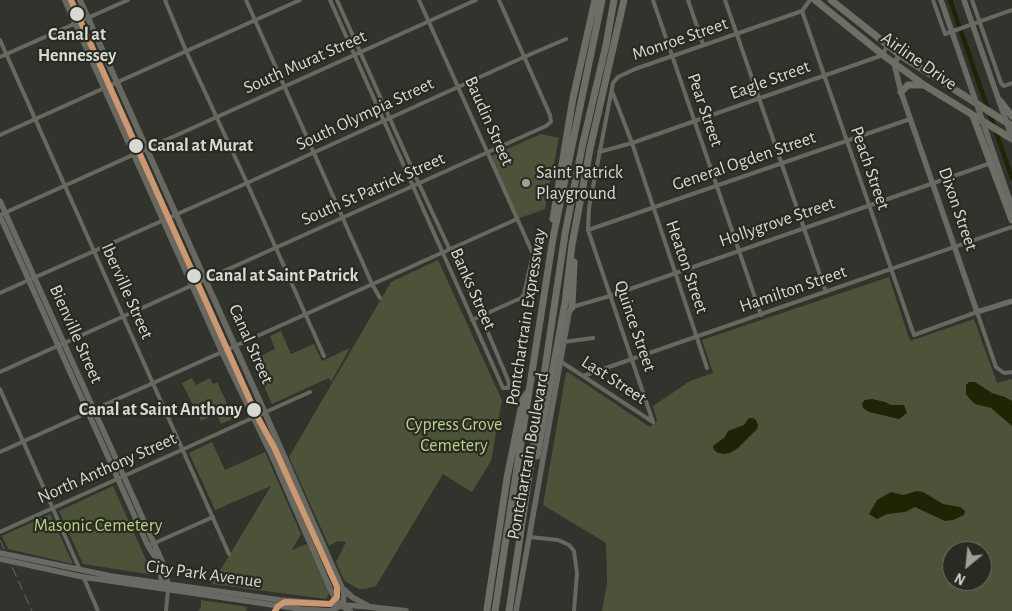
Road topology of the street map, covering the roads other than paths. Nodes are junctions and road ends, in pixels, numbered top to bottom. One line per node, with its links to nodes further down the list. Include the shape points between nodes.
1 (65, 0): 35 (main road, Canal Street)
2 (80, 0): 31 (main road, Canal Street)
3 (128, 0): 31 (street)
4 (165, 0): 42 (street)
5 (246, 0): 32 (street)
6 (300, 0): 32 (street)
7 (330, 0): 45 (street, Banks Street)
8 (337, 0): 43 (street, Banks Street)
9 (419, 0): 33 (street, Baudin Street)
10 (476, 0): 33 (street, South Murat Street)
11 (499, 0): 50 (street)
12 (592, 0): 41 (highway)
13 (595, 0): 41 (highway)
14 (602, 0): 106 (highway, Pontchartrain Expressway)
15 (614, 0): 159 (highway, Pontchartrain Expressway, via 565,234)
16 (624, 0): 92 (highway)
17 (653, 0): 46 (street, Pear Street)
18 (688, 0): 39 (street)
19 (725, 0): 36 (street)
20 (810, 0): 29 (street)
21 (814, 0): 30 (highway, Airline Drive)
22 (826, 0): 30 (highway)
23 (830, 0): 40 (highway, Airline Drive)
24 (934, 0): 34 (street, via 945,34)
25 (941, 0): 96 (street, bridge)
26 (964, 0): 63 (street, bridge)
27 (972, 0): 34 (street)
28 (1012, 10): 34 (street)
29 (802, 11): 36 (street, Monroe Street); 52 (street, Peach Street)
30 (832, 14): 47 (highway, Airline Drive)
31 (88, 18): 35 (street); 54 (main road, Canal Street)
32 (254, 20): 42 (street); 57 (street)
33 (429, 21): 43 (street, South Murat Street); 58 (street, Baudin Street)
34 (980, 22): 55 (street, via 1001,83 1004,86)
35 (76, 23): 44 (street); 59 (main road, Canal Street)
36 (737, 33): 39 (street, Monroe Street); 62 (street)
37 (566, 39): 50 (street, South Olympia Street)
38 (0, 40): 44 (street, Iberville Street)
39 (703, 44): 46 (street, Monroe Street)
40 (887, 45): 47 (street); 48 (highway, Airline Drive)
41 (584, 46): 106 (highway, via 554,208 550,234)
42 (186, 51): 54 (street); 65 (street)
43 (360, 52): 45 (street, South Murat Street); 67 (street, Banks Street)
44 (6, 54): 49 (street); 69 (street, Iberville Street)
45 (354, 55): 57 (street, South Murat Street); 70 (street, Banks Street)
46 (672, 55): 53 (street, Monroe Street); 71 (street, Pear Street)
47 (882, 55): 51 (highway, Airline Drive); 52 (street, Eagle Street)
48 (900, 55): 51 (street); 72 (highway, Airline Drive)
49 (0, 57)
50 (524, 57): 58 (street, South Olympia Street); 80 (street, South St Patrick Street, via 551,122)
51 (894, 63): 56 (highway, Airline Drive); 61 (street, Dixon Street)
52 (824, 75): 62 (street, Eagle Street); 75 (street, Peach Street)
53 (614, 81): 60 (street, Quince Street)
54 (118, 83): 59 (street); 77 (main road, Canal Street)
55 (1012, 83)
56 (924, 85): 61 (highway, via 908,85); 64 (highway, Airline Drive)
57 (284, 86): 65 (street, South Murat Street); 78 (street)
58 (458, 86): 67 (street, South Olympia Street); 80 (street, Baudin Street)
59 (106, 88): 69 (street); 81 (main road, Canal Street)
60 (611, 89): 76 (street, Heaton Street); 79 (street, Quince Street)
61 (901, 92): 68 (street, Dixon Street)
62 (760, 99): 71 (street, Eagle Street); 82 (street)
63 (999, 100): 66 (highway, bridge); 74 (street, bridge)
64 (972, 114): 74 (highway, Airline Drive); 83 (highway)
65 (217, 116): 77 (street, South Murat Street); 85 (street)
66 (1012, 116)
67 (390, 118): 70 (street, South Olympia Street); 87 (street, Banks Street)
68 (910, 119): 75 (street, General Ogden Street); 86 (street, Dixon Street)
69 (35, 120): 73 (street); 88 (street, Iberville Street)
70 (383, 121): 78 (street, South Olympia Street); 91 (street, Banks Street)
71 (694, 121): 76 (street, Eagle Street); 89 (street, Pear Street)
72 (1009, 124)
73 (0, 135)
74 (1012, 139)
75 (846, 140): 82 (street, General Ogden Street); 94 (street, Peach Street)
76 (632, 143): 79 (street, Eagle Street); 95 (street, Heaton Street)
77 (146, 150): 81 (street, South Murat Street); 84 (main road, Canal Street)
78 (314, 152): 85 (street, South Olympia Street); 100 (street)
79 (600, 152): 105 (street, Quince Street)
80 (487, 153): 87 (street, South St Patrick Street); 101 (street, Baudin Street)
81 (136, 155): 88 (street, South Murat Street); 90 (main road, Canal Street)
82 (781, 162): 89 (street, General Ogden Street); 104 (street)
83 (991, 163): 86 (street, Hollygrove Street); 102 (highway)
84 (160, 181): 90 (main road); 98 (main road, Canal Street)
85 (247, 183): 98 (street, South Olympia Street); 107 (street)
86 (933, 183): 94 (street, Hollygrove Street); 108 (street, Dixon Street)
87 (419, 184): 91 (street, South St Patrick Street); 109 (street, Banks Street)
88 (65, 185): 97 (street, South Murat Street); 111 (street, Iberville Street)
89 (717, 185): 95 (street, General Ogden Street); 110 (street, Pear Street)
90 (149, 186): 99 (main road, Canal Street)
91 (413, 187): 100 (street, South St Patrick Street); 112 (street, Banks Street)
92 (581, 197): 124 (highway); 159 (highway, via 556,358 535,468)
93 (0, 202): 97 (street, Bienville Street)
94 (868, 205): 104 (street, Hollygrove Street); 113 (street, Peach Street)
95 (652, 207): 105 (street, General Ogden Street); 114 (street, Heaton Street)
96 (1012, 207)
97 (2, 214): 115 (street, Bienville Street)
98 (175, 214): 99 (street, South Olympia Street); 116 (main road, Canal Street)
99 (164, 219): 111 (street, South Olympia Street); 118 (main road, Canal Street)
100 (342, 219): 107 (street, South St Patrick Street); 117 (street)
101 (517, 219): 109 (street); 129 (street, Baudin Street, via 533,254 524,294)
102 (1012, 220)
103 (1012, 227): 108 (street, Hamilton Street)
104 (803, 228): 110 (street, Hollygrove Street); 119 (street)
105 (588, 230): 121 (street, Quince Street)
106 (553, 238): 150 (highway, Pontchartrain Expressway)
107 (276, 248): 116 (street, South St Patrick Street); 126 (street)
108 (956, 248): 113 (street, Hamilton Street); 125 (street, Dixon Street)
109 (450, 250): 112 (street); 129 (street, Banks Street)
110 (739, 250): 114 (street, Hollygrove Street); 127 (street, Pear Street)
111 (94, 251): 115 (street, South Olympia Street); 128 (street, Iberville Street)
112 (442, 253): 117 (street); 130 (street, Banks Street)
113 (892, 270): 119 (street, Hamilton Street); 125 (street, Peach Street, via 914,335)
114 (674, 272): 121 (street, Hollygrove Street); 133 (street, Heaton Street)
115 (31, 279): 120 (street, South Olympia Street); 136 (street, Bienville Street)
116 (205, 280): 118 (street, South St Patrick Street); 131 (main road, Canal Street)
117 (372, 284): 122 (street); 126 (street)
118 (193, 285): 128 (street, South St Patrick Street); 132 (main road, Canal Street)
119 (826, 292): 127 (street, Hamilton Street)
120 (0, 293)
121 (610, 296): 124 (street, Hollygrove Street); 142 (street, Quince Street)
122 (380, 298)
123 (1012, 301): 125 (street)
124 (572, 307): 135 (street, Pontchartrain Boulevard)
125 (977, 312): 146 (street, Dixon Street, via 996,367 1002,372)
126 (305, 314): 137 (street); 141 (street)
127 (761, 314): 133 (street, Hamilton Street)
128 (123, 316): 136 (street, South St Patrick Street); 148 (street, Iberville Street)
129 (481, 316): 130 (street); 138 (street, Banks Street)
130 (472, 320): 139 (street, Banks Street)
131 (227, 328): 132 (main road); 137 (main road, Canal Street)
132 (214, 333): 140 (main road, Canal Street)
133 (696, 337): 142 (street, Hamilton Street); 144 (street, Heaton Street)
134 (593, 338): 135 (street)
135 (563, 342): 143 (street, Pontchartrain Boulevard)
136 (61, 344): 145 (street, South St Patrick Street); 152 (street, Bienville Street)
137 (235, 346): 140 (street); 153 (main road, Canal Street)
138 (494, 346): 139 (street); 139 (street, Banks Street, via 508,380 508,388 503,388)
139 (486, 349)
140 (222, 352): 148 (street); 154 (main road, Canal Street)
141 (324, 356)
142 (632, 359): 147 (street, Hamilton Street); 155 (street, Quince Street)
143 (560, 361): 147 (street, Last Street); 166 (street, Pontchartrain Boulevard)
144 (707, 368)
145 (0, 372)
146 (1012, 372)
147 (583, 376): 155 (street, Last Street)
148 (153, 383): 152 (street); 157 (street, Iberville Street)
149 (0, 389): 156 (street)
150 (530, 391): 185 (highway, via 521,408); 191 (highway, Pontchartrain Expressway, bridge)
151 (310, 392): 153 (street, North Anthony Street)
152 (90, 410): 156 (street); 160 (street, Bienville Street)
153 (265, 413): 154 (street, North Anthony Street); 164 (main road, Canal Street)
154 (253, 418): 157 (street, North Anthony Street); 165 (main road, Canal Street)
155 (653, 422)
156 (24, 441): 158 (street); 161 (street)
157 (182, 449): 160 (street, North Anthony Street); 162 (street, Iberville Street)
158 (0, 452)
159 (530, 474): 193 (highway, Pontchartrain Expressway)
160 (120, 477): 161 (street, North Anthony Street); 167 (street, Bienville Street)
161 (53, 508): 163 (street, North Anthony Street); 172 (street)
162 (213, 517): 167 (street); 169 (street, Iberville Street)
163 (0, 532)
164 (318, 534): 165 (main road); 176 (main road, Canal Street)
165 (308, 538): 177 (main road, Canal Street)
166 (530, 538): 194 (street, Pontchartrain Boulevard); 195 (street, via 558,540 574,551 577,574)
167 (150, 545): 170 (street, Bienville Street); 175 (street, Bienville Street, via 166,570)
168 (0, 553): 172 (street, City Park Avenue)
169 (228, 554)
170 (155, 557): 174 (street, via 157,571); 175 (street, Bienville Street)
171 (0, 559): 173 (street, City Park Avenue)
172 (80, 570): 173 (street); 174 (street, City Park Avenue)
173 (83, 577): 175 (street, City Park Avenue); 186 (street)
174 (154, 582): 175 (street, City Park Avenue)
175 (166, 586): 178 (street, City Park Avenue); 183 (street, City Park Avenue); 187 (street, Bienville Street)
176 (342, 588): 181 (street); 182 (main road)
177 (332, 591): 180 (street, via 330,601); 181 (main road, Canal Street)
178 (280, 600): 179 (street, City Park Avenue); 183 (street)
179 (303, 602): 180 (street, City Park Avenue); 184 (street)
180 (325, 603): 181 (street, City Park Avenue)
181 (341, 605): 182 (street, City Park Avenue); 188 (street); 189 (main road)
182 (370, 607): 190 (main road, City Park Avenue)
183 (274, 608): 184 (street, City Park Avenue)
184 (300, 610): 188 (street, City Park Avenue)
185 (487, 610): 192 (street)
186 (98, 611)
187 (166, 611)
188 (331, 611)
189 (350, 611)
190 (406, 611)
191 (495, 611)
192 (502, 611)
193 (509, 611)
194 (516, 611)
195 (574, 611)

